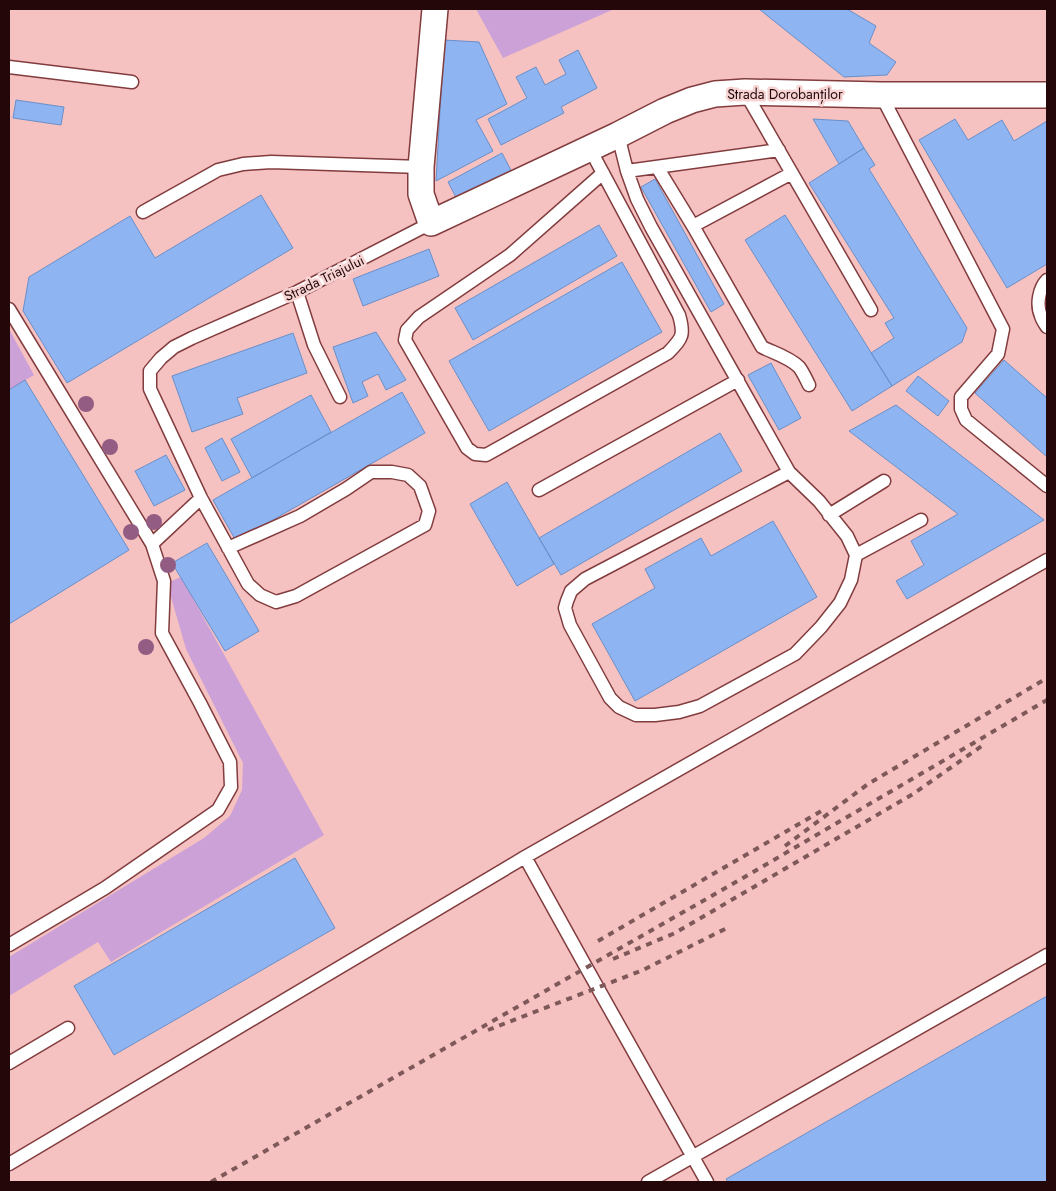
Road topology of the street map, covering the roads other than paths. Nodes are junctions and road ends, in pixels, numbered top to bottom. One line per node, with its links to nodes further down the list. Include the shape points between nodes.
1 (435, 9): 10 (street)
2 (9, 67): 3 (lane)
3 (132, 82)
4 (745, 92): 5 (street, Strada Dorobanților); 7 (street, Strada Dorobanților, via 692,100); 9 (lane)
5 (881, 95): 6 (street, Strada Dorobanților); 28 (lane, via 1003,329 998,354 961,397 961,409 966,420)
6 (1047, 95)
7 (618, 135): 8 (street, Strada Dorobanților); 12 (lane)
8 (590, 149): 13 (lane); 16 (street, Strada Dorobanților)
9 (779, 150): 11 (lane); 14 (lane)
10 (421, 167): 15 (lane, via 244,164 218,170); 16 (street, via 421,194)
11 (657, 167): 12 (lane); 17 (lane)
12 (627, 171): 23 (lane, via 651,227)
13 (603, 172): 13 (lane, via 679,315 682,336 668,353 486,455 475,454 467,448 405,340 407,330 419,317 510,255)
14 (792, 173): 17 (lane); 21 (lane)
15 (143, 212)
16 (431, 223): 19 (lane, Strada Triajului)
17 (693, 226): 24 (lane, via 762,347 790,359 800,368)
18 (1047, 280): 22 (lane, via 1039,301 1040,314)
19 (296, 292): 25 (lane, via 314,345); 30 (lane, Strada Triajului, via 174,347 150,371 150,389)
20 (9, 309): 33 (lane)
21 (871, 310)
22 (1047, 327)
23 (738, 380): 26 (lane); 29 (lane)
24 (809, 385)
25 (340, 397)
26 (789, 472): 31 (lane); 35 (lane, via 585,578 571,591 565,608 570,625 610,698 636,715 679,712 700,706 795,654 840,602)
27 (884, 481): 31 (lane)
28 (1047, 486)
29 (539, 490)
30 (201, 498): 33 (lane); 34 (lane, Strada Triajului)
31 (829, 515): 35 (lane, via 847,536)
32 (921, 520): 35 (lane)
33 (152, 544): 38 (lane, via 164,581 162,633 230,762 230,787 218,810 105,888)
34 (228, 548): 34 (lane, Strada Triajului, via 300,516 372,472 408,475 420,486 429,511 425,525 296,596 276,602 260,595 248,584)
35 (856, 555)
36 (1047, 560): 37 (lane)
37 (525, 858): 42 (lane); 43 (lane)
38 (9, 945)
39 (1047, 955): 42 (lane)
40 (68, 1028): 41 (lane)
41 (9, 1063)
42 (693, 1157): 44 (lane); 45 (lane)
43 (9, 1164)
44 (648, 1182)
45 (707, 1182)

